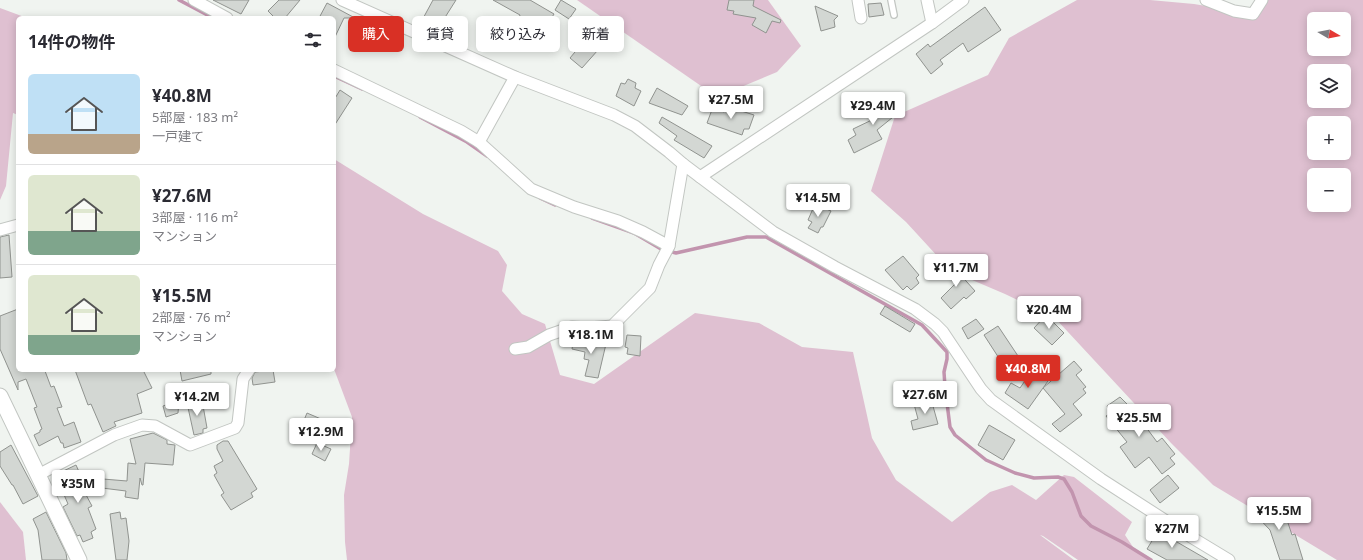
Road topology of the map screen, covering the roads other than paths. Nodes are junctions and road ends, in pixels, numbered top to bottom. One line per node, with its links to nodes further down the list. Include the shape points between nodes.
1 (194, 0): 10 (street)
2 (342, 0): 14 (street)
3 (858, 0): 11 (street)
4 (891, 0): 9 (lane)
5 (927, 0): 12 (street)
6 (963, 0): 12 (street)
7 (1206, 0): 8 (street, via 1234,11 1253,14)
8 (1262, 0)
9 (894, 15)
10 (223, 16)
11 (861, 18)
12 (932, 24): 17 (street)
13 (336, 71): 15 (street)
14 (514, 77): 15 (street); 16 (street, via 596,108 635,126)
15 (479, 142): 20 (street, via 531,189 574,207 618,221)
16 (683, 164): 17 (street); 20 (street)
17 (700, 177): 26 (street, via 773,232 920,313 943,332 991,400 1101,478)
18 (16, 226): 19 (street)
19 (0, 230)
20 (669, 246): 21 (street, via 650,288 612,326 572,327 549,335 528,347)
21 (515, 350)
22 (248, 372): 24 (street, via 243,379 238,423 235,428 190,445 155,426 142,425 114,435)
23 (0, 396): 24 (main road)
24 (38, 475): 25 (main road)
25 (79, 560)
26 (1229, 560)

